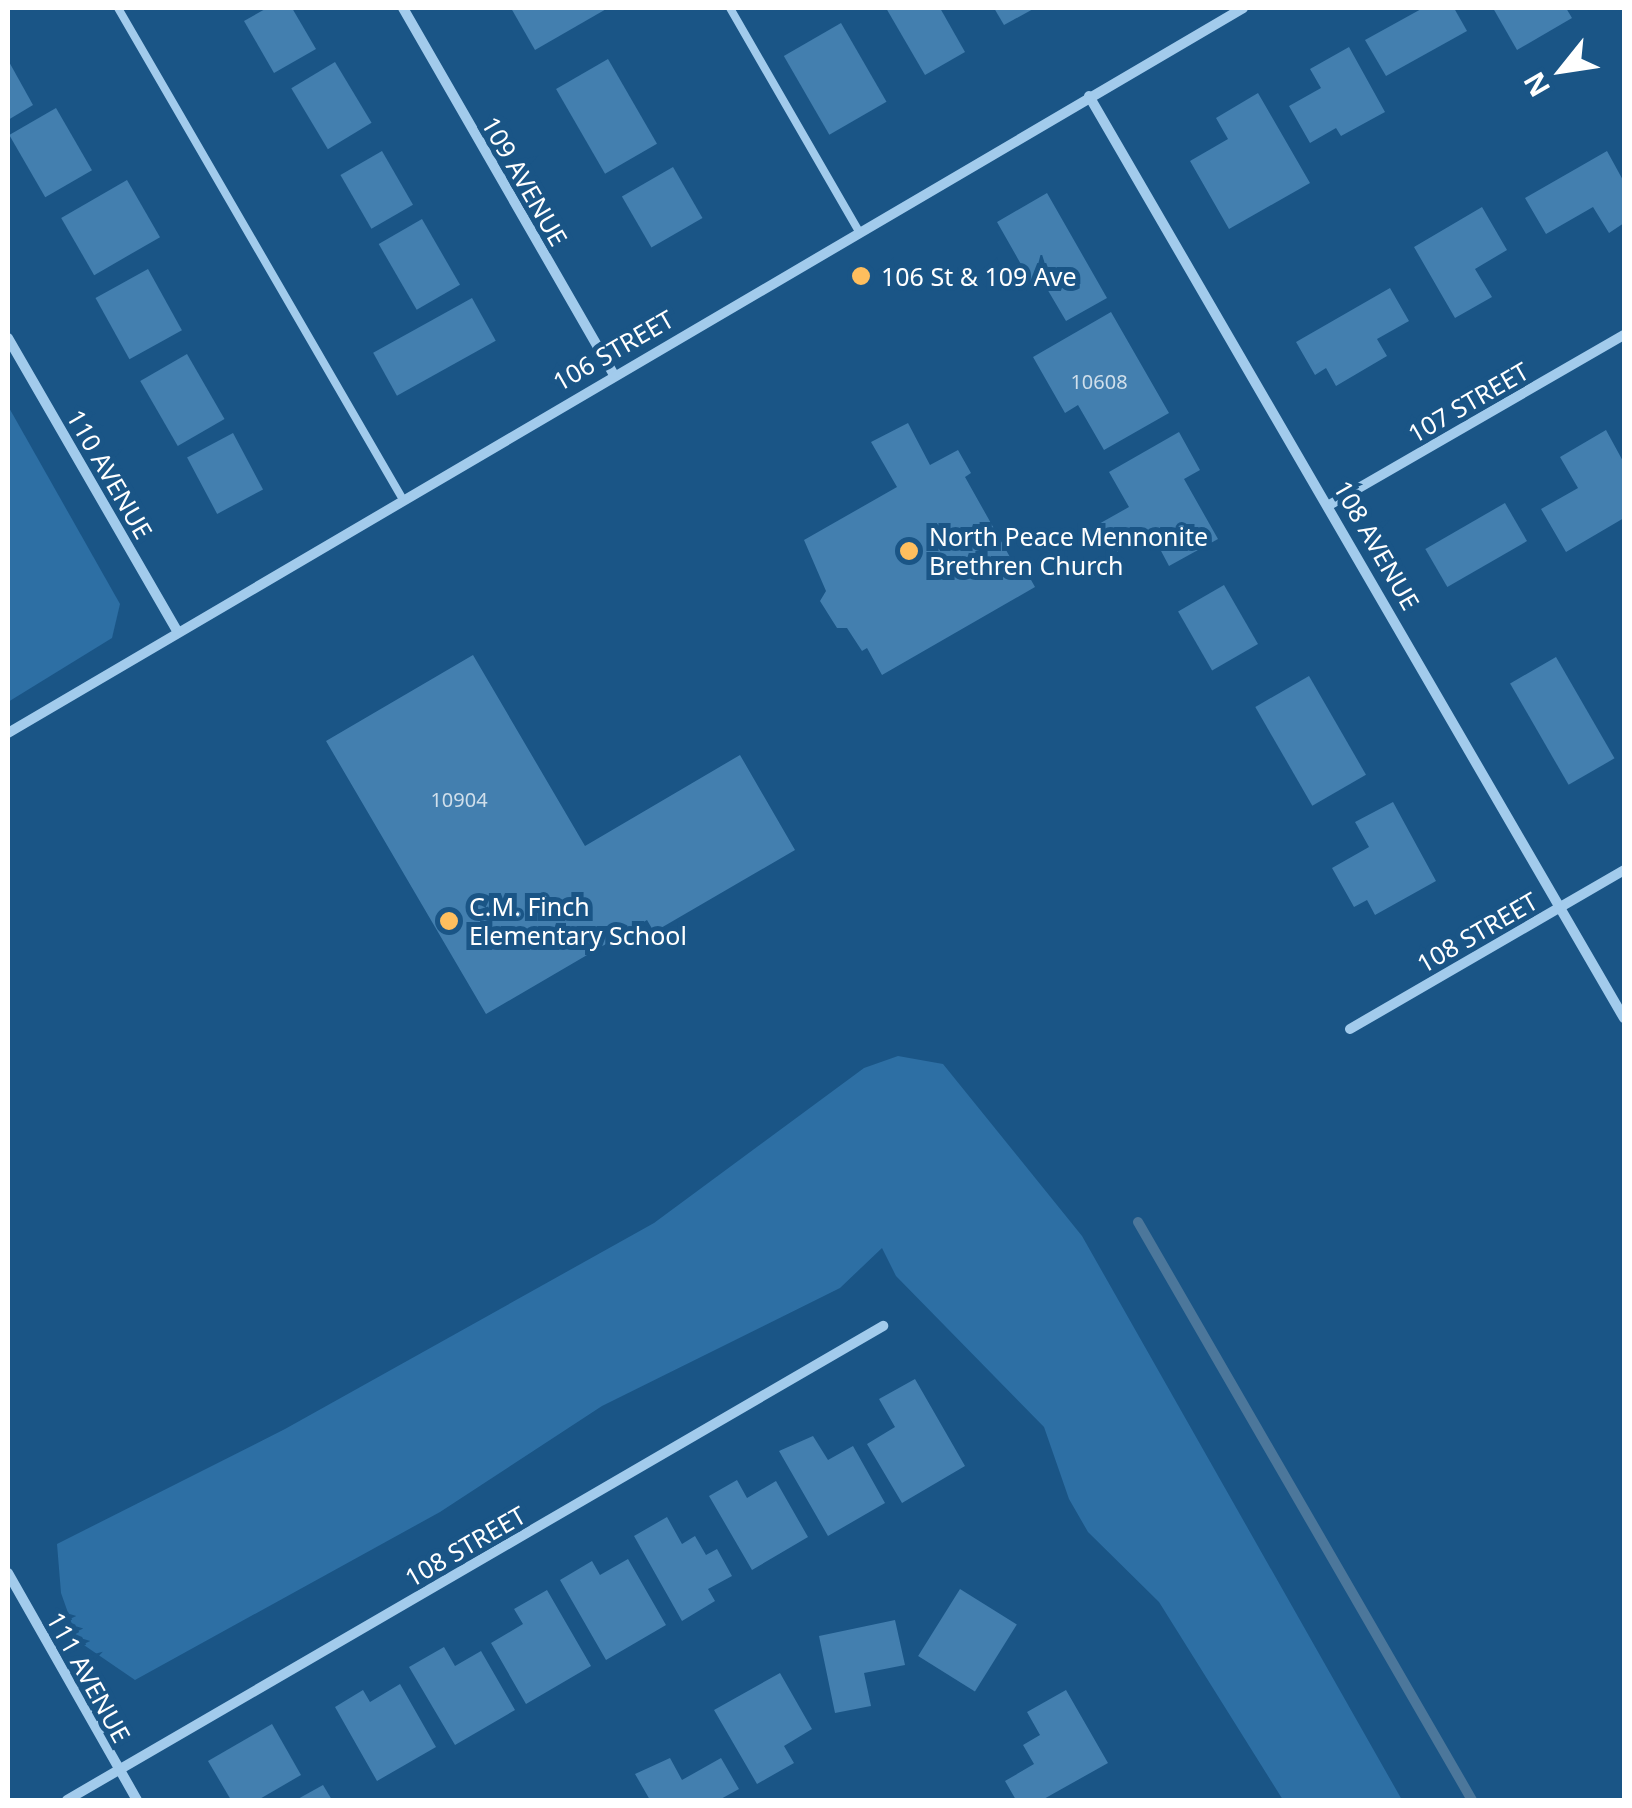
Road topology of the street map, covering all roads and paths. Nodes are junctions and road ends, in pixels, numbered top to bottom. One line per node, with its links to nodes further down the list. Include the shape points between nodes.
1 (118, 8): 10 (lane)
2 (403, 8): 9 (street, 109 AVENUE)
3 (730, 8): 6 (lane)
4 (1243, 8): 5 (street, 106 STREET)
5 (1089, 96): 6 (street, 106 STREET); 11 (street, 108 AVENUE)
6 (858, 230): 9 (street, 106 STREET)
7 (1624, 336): 11 (street, 107 STREET)
8 (8, 338): 12 (street, 110 AVENUE)
9 (613, 374): 10 (street, 106 STREET)
10 (401, 496): 12 (street, 106 STREET)
11 (1331, 504): 15 (street, 108 AVENUE)
12 (177, 631): 13 (street, 106 STREET)
13 (8, 732)
14 (1624, 870): 15 (street, 108 STREET)
15 (1560, 907): 16 (street, 108 AVENUE); 17 (street, 108 STREET)
16 (1624, 1018)
17 (1350, 1029)
18 (883, 1326): 20 (street, 108 STREET)
19 (8, 1573): 20 (street, 111 AVENUE)
20 (120, 1771): 21 (street, 108 STREET); 22 (street, 111 AVENUE)
21 (67, 1800)
22 (136, 1800)

